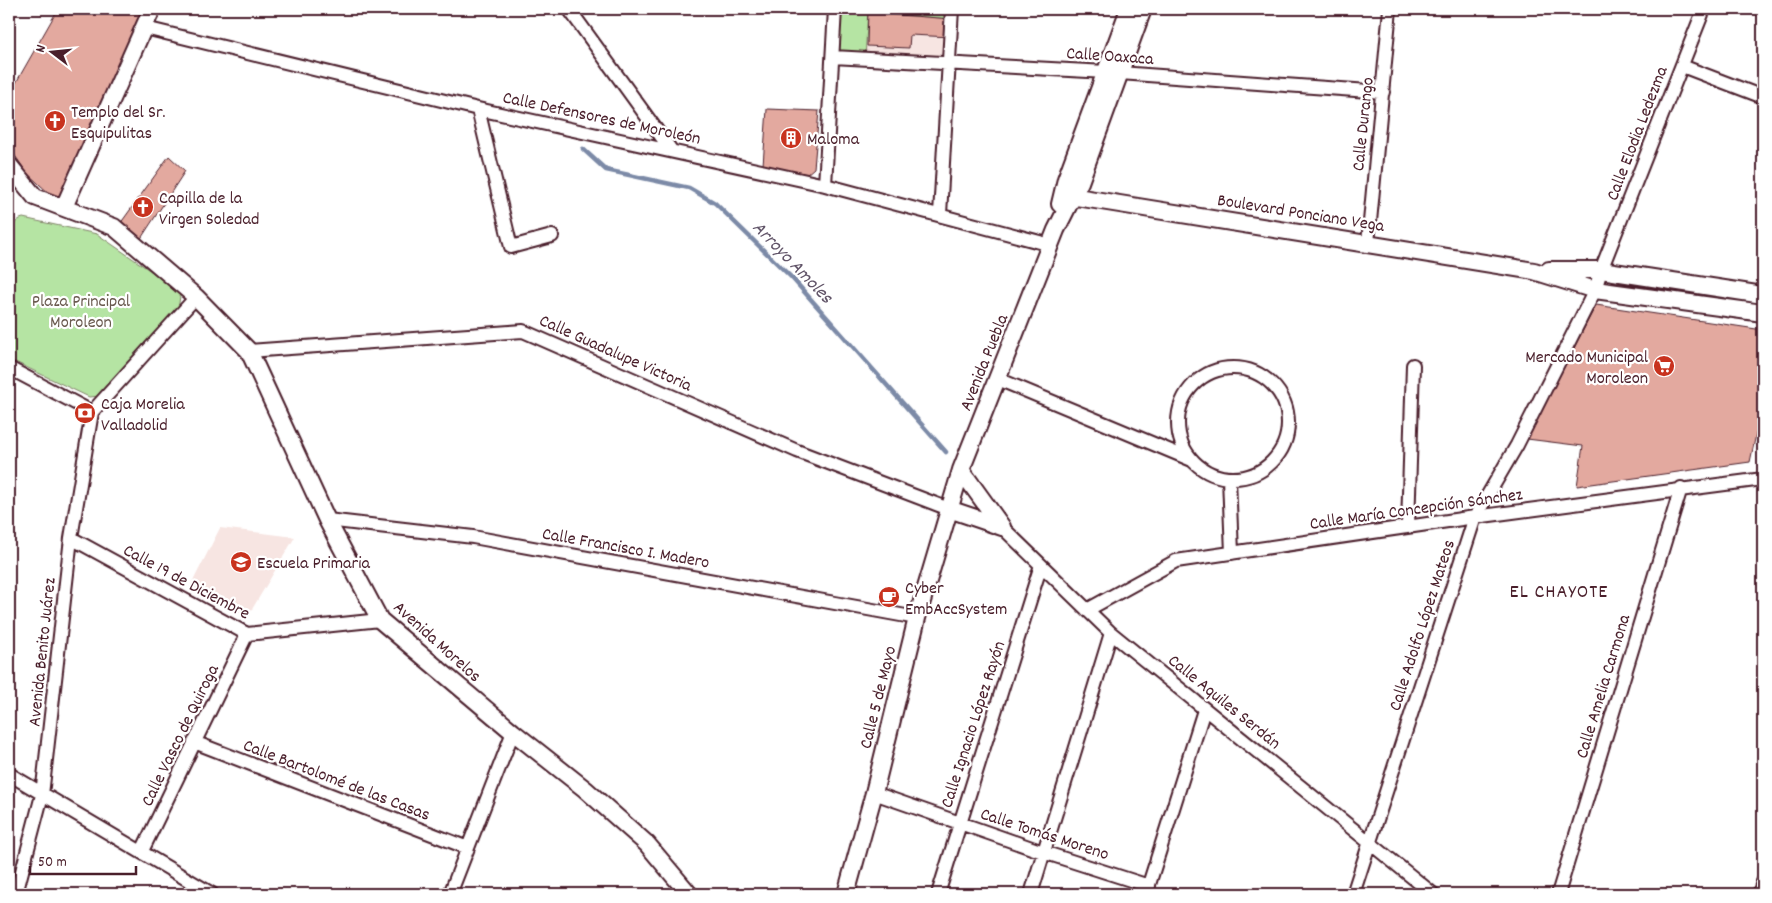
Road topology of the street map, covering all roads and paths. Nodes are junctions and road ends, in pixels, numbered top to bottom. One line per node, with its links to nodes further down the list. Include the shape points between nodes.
1 (152, 9): 9 (street)
2 (569, 9): 17 (street)
3 (834, 9): 10 (street)
4 (952, 9): 11 (street)
5 (1129, 9): 13 (street, Avenida Puebla)
6 (1143, 9): 13 (street, Avenida Puebla)
7 (1390, 9): 14 (street, Calle Durango)
8 (1704, 9): 12 (street, Calle Elodia Ledezma)
9 (145, 28): 16 (street, Calle Defensores de Moroleón); 21 (street)
10 (833, 57): 11 (street, Calle Oaxaca); 19 (street)
11 (950, 64): 13 (street, Calle Oaxaca); 22 (street)
12 (1682, 66): 15 (street); 26 (street, Calle Elodia Ledezma)
13 (1113, 73): 14 (street, Calle Oaxaca); 20 (street, Avenida Puebla)
14 (1383, 92): 24 (street, Calle Durango)
15 (1763, 97)
16 (478, 109): 17 (street, Calle Defensores de Moroleón); 23 (street, via 511,247)
17 (671, 150): 19 (street, Calle Defensores de Moroleón)
18 (10, 171): 21 (street, Avenida Morelos, via 34,197)
19 (825, 185): 22 (street, Calle Defensores de Moroleón)
20 (1067, 196): 24 (street, Boulevard Ponciano Vega); 25 (street, Avenida Puebla)
21 (64, 207): 30 (street, Avenida Morelos, via 114,227)
22 (940, 214): 25 (street, Calle Defensores de Moroleón)
23 (552, 236)
24 (1368, 243): 27 (street, Boulevard Ponciano Vega)
25 (1050, 245): 35 (street, Avenida Puebla)
26 (1601, 270): 27 (street, Boulevard Ponciano Vega); 28 (street, Calle Adolfo López Mateos); 29 (street, Boulevard Ponciano Vega)
27 (1534, 271): 28 (street, Boulevard Ponciano Vega)
28 (1595, 290): 31 (street, Boulevard Ponciano Vega); 43 (street, Calle Adolfo López Mateos, via 1517,444)
29 (1763, 295)
30 (196, 297): 32 (street, Avenida Morelos); 36 (street)
31 (1763, 313)
32 (249, 351): 42 (street, Calle Guadalupe Victoria, via 523,331 797,451); 44 (street, Avenida Morelos)
33 (1413, 365): 45 (street)
34 (9, 368): 36 (street)
35 (998, 379): 37 (street); 38 (street, Avenida Puebla)
36 (92, 412): 47 (street, Avenida Benito Juárez)
37 (1192, 460): 39 (street, via 1206,470); 39 (street, via 1176,429 1176,414 1184,393 1205,375 1222,369 1240,369 1256,374 1282,397 1289,415 1288,436 1281,453 1270,465 1247,477)
38 (961, 470): 42 (street, Avenida Puebla); 46 (street, Calle Aquiles Serdán)
39 (1229, 478): 48 (street)
40 (1763, 478): 41 (street, Calle María Concepción Sánchez)
41 (1681, 488): 43 (street, Calle María Concepción Sánchez); 77 (street, Calle Amelia Carmona)
42 (949, 509): 46 (street, Calle Aquiles Serdán); 51 (street, Calle 5 de Mayo)
43 (1475, 516): 45 (street, Calle María Concepción Sánchez); 62 (street, Calle Adolfo López Mateos)
44 (326, 520): 51 (street, Calle Francisco I. Madero, via 473,537); 52 (street, Avenida Morelos)
45 (1408, 526): 48 (street, Calle María Concepción Sánchez)
46 (1002, 527): 49 (street, Calle Aquiles Serdán)
47 (71, 538): 54 (street, Calle 19 de Diciembre); 60 (street, Avenida Benito Juárez)
48 (1232, 553): 50 (street, Calle María Concepción Sánchez, via 1176,561)
49 (1041, 565): 50 (street, Calle Aquiles Serdán); 61 (street, Calle Ignacio López Rayón)
50 (1087, 610): 53 (street, Calle Aquiles Serdán)
51 (917, 618): 59 (street, Calle 5 de Mayo)
52 (380, 620): 54 (street, Calle 19 de Diciembre); 56 (street, Avenida Morelos)
53 (1111, 633): 55 (street, Calle Aquiles Serdán); 65 (street)
54 (247, 634): 57 (street, Calle Vasco de Quiroga)
55 (1204, 710): 62 (street, Calle Aquiles Serdán); 67 (street)
56 (513, 732): 63 (street); 68 (street, Avenida Morelos, via 647,844)
57 (194, 742): 63 (street, Calle Bartolomé de las Casas); 64 (street, Calle Vasco de Quiroga)
58 (9, 774): 60 (street)
59 (874, 793): 61 (street, Calle Tomás Moreno); 72 (street, Calle 5 de Mayo)
60 (42, 795): 64 (street); 69 (street, Avenida Benito Juárez)
61 (959, 824): 65 (street, Calle Tomás Moreno); 73 (street, Calle Ignacio López Rayón)
62 (1369, 844): 75 (street, Calle Adolfo López Mateos); 76 (street, Calle Aquiles Serdán)
63 (468, 848): 71 (street)
64 (142, 851): 70 (street)
65 (1043, 852): 67 (street, Calle Tomás Moreno); 74 (street)
66 (1763, 882): 78 (street)
67 (1148, 890)
68 (690, 893)
69 (16, 894)
70 (212, 894)
71 (450, 894)
72 (846, 894)
73 (938, 894)
74 (1031, 894)
75 (1353, 894)
76 (1433, 894)
77 (1558, 894)
78 (1760, 894)

